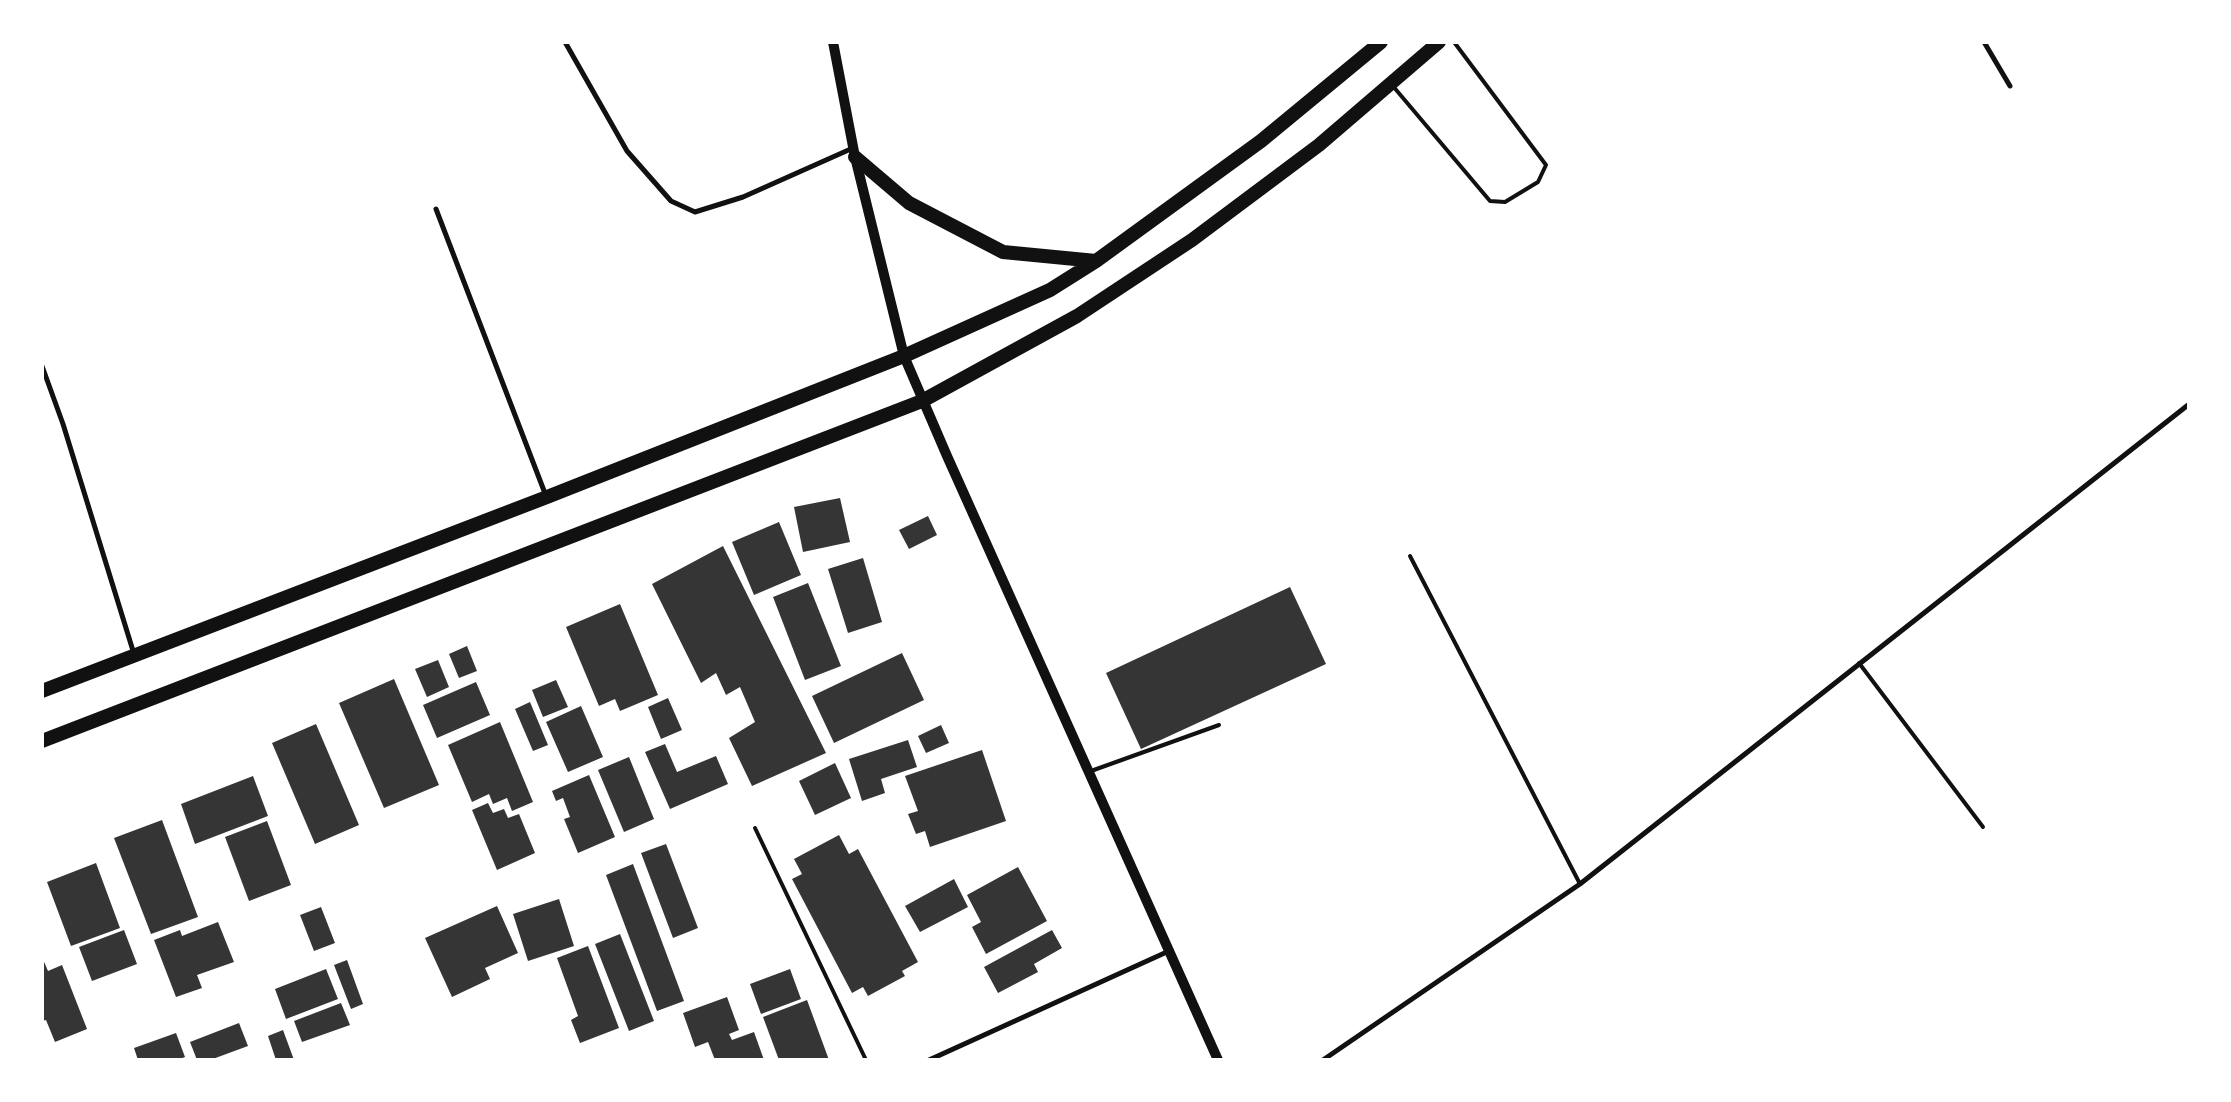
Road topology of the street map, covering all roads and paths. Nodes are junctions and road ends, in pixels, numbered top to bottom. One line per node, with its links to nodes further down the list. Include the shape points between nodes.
1 (565, 42): 9 (street, via 628,151 670,201 695,212 743,197)
2 (833, 42): 9 (main road)
3 (1381, 42): 11 (highway, via 1261,141)
4 (1439, 42): 7 (highway)
5 (1454, 42): 7 (lane, via 1546,165 1538,182 1505,202 1490,201)
6 (1984, 42): 8 (street)
7 (1391, 84): 14 (highway, via 1192,240 1077,316)
8 (2010, 86)
9 (854, 152): 11 (highway, via 909,203 1003,252); 12 (main road)
10 (436, 209): 16 (street)
11 (1096, 260): 12 (highway, via 1050,290)
12 (904, 356): 14 (main road); 16 (highway)
13 (42, 366): 18 (street)
14 (922, 401): 22 (highway); 23 (main road)
15 (2188, 405): 19 (street)
16 (547, 497): 18 (highway)
17 (1410, 556): 26 (lane)
18 (134, 655): 20 (highway)
19 (1859, 664): 24 (lane); 26 (street)
20 (42, 691)
21 (1219, 725): 23 (lane)
22 (42, 741)
23 (1088, 772): 27 (main road)
24 (1984, 827)
25 (755, 828): 29 (lane)
26 (1580, 884): 32 (street)
27 (1169, 951): 28 (street); 31 (main road)
28 (942, 1057): 30 (street)
29 (866, 1060)
30 (929, 1060)
31 (1218, 1060)
32 (1323, 1060)

